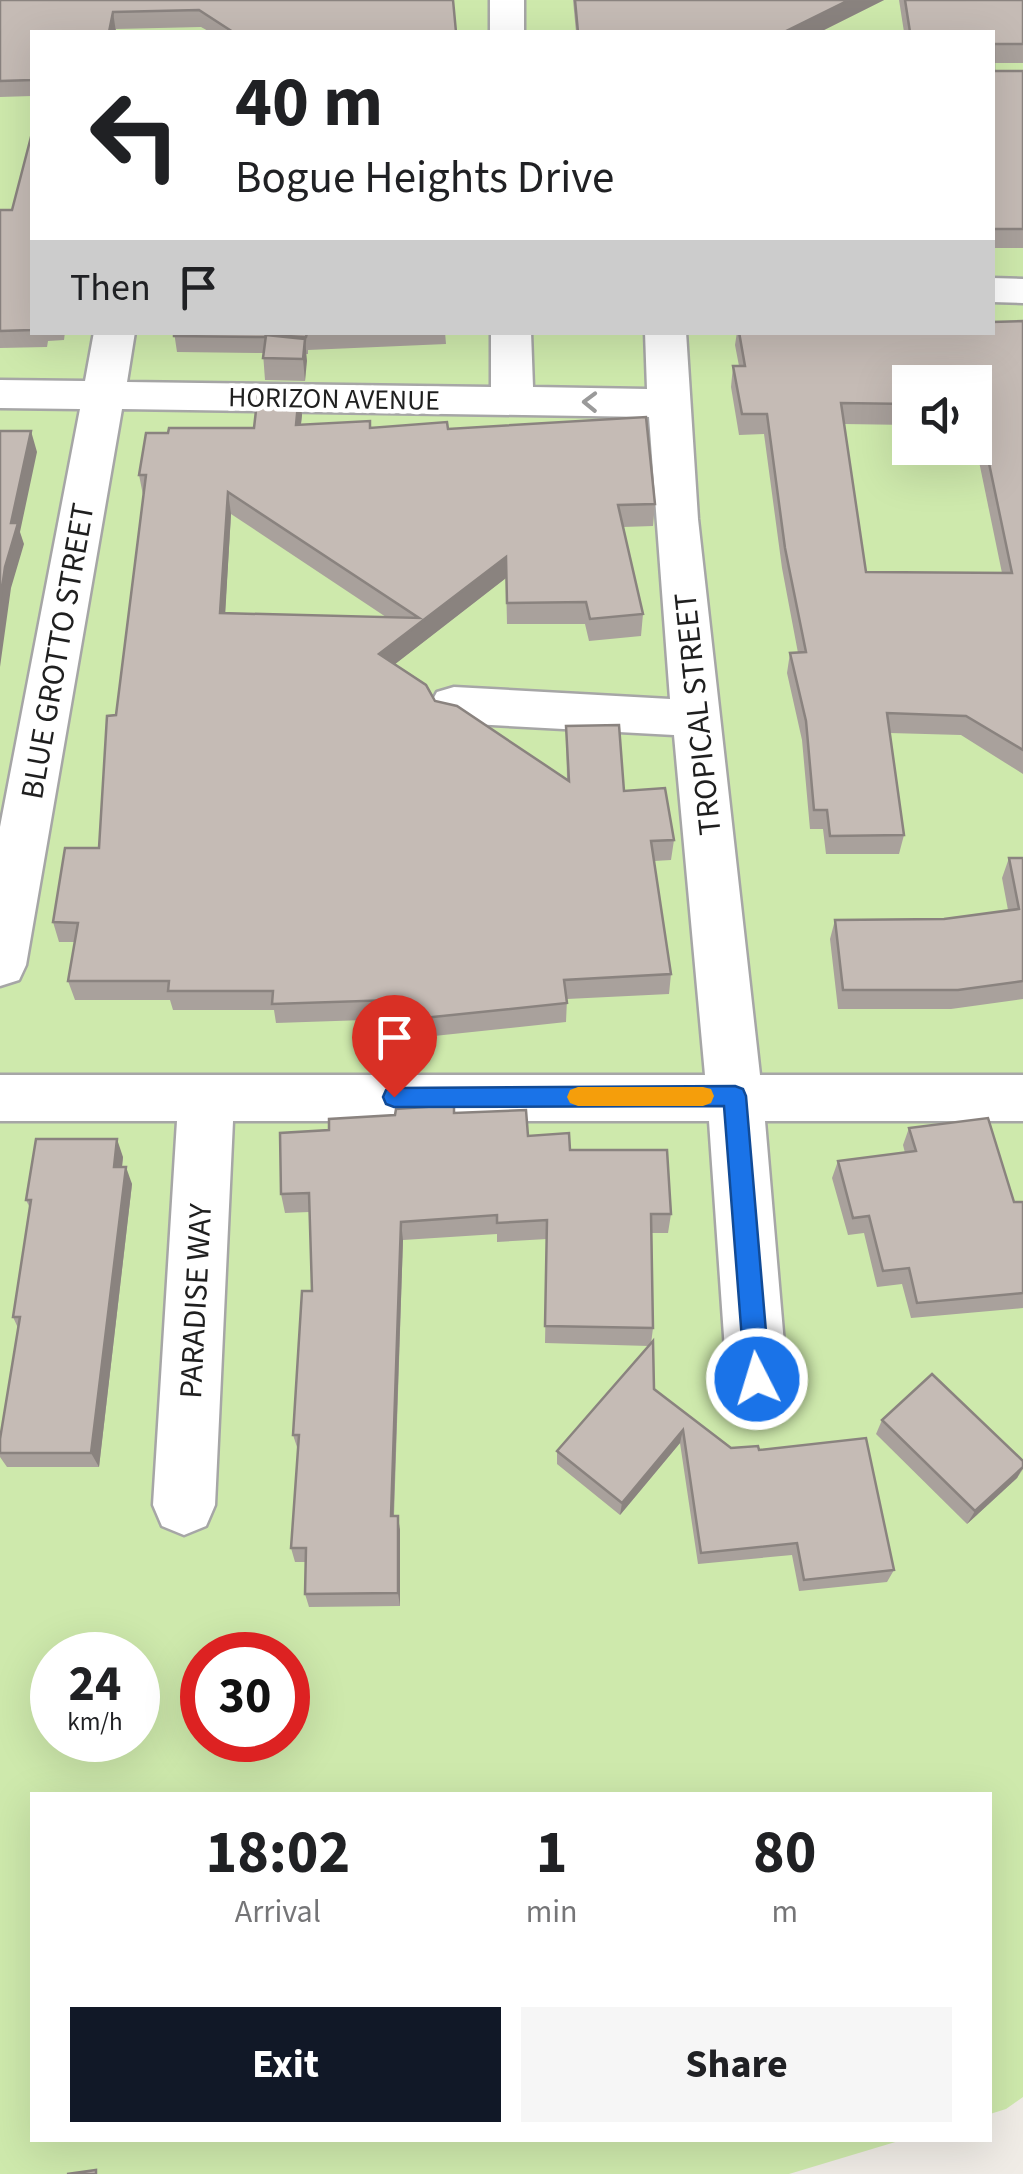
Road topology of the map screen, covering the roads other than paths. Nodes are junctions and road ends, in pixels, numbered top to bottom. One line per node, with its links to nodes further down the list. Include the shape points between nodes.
1 (507, 0): 2 (street)
2 (508, 30)
3 (995, 290): 4 (street)
4 (1023, 290)
5 (114, 335): 9 (street, BLUE GROTTO STREET)
6 (511, 335): 10 (street)
7 (666, 335): 11 (street, TROPICAL STREET)
8 (0, 394): 9 (street, HORIZON AVENUE)
9 (104, 396): 10 (street, HORIZON AVENUE); 14 (street, BLUE GROTTO STREET)
10 (512, 401): 11 (street, HORIZON AVENUE, one-way to 10)
11 (668, 403): 13 (street, TROPICAL STREET)
12 (454, 705): 13 (street)
13 (698, 718): 15 (street, TROPICAL STREET)
14 (0, 965)
15 (735, 1096): 17 (street); 18 (street); 19 (street, TROPICAL STREET)
16 (0, 1098): 17 (street)
17 (206, 1098): 20 (street, PARADISE WAY)
18 (1023, 1098)
19 (757, 1379)
20 (184, 1505)

